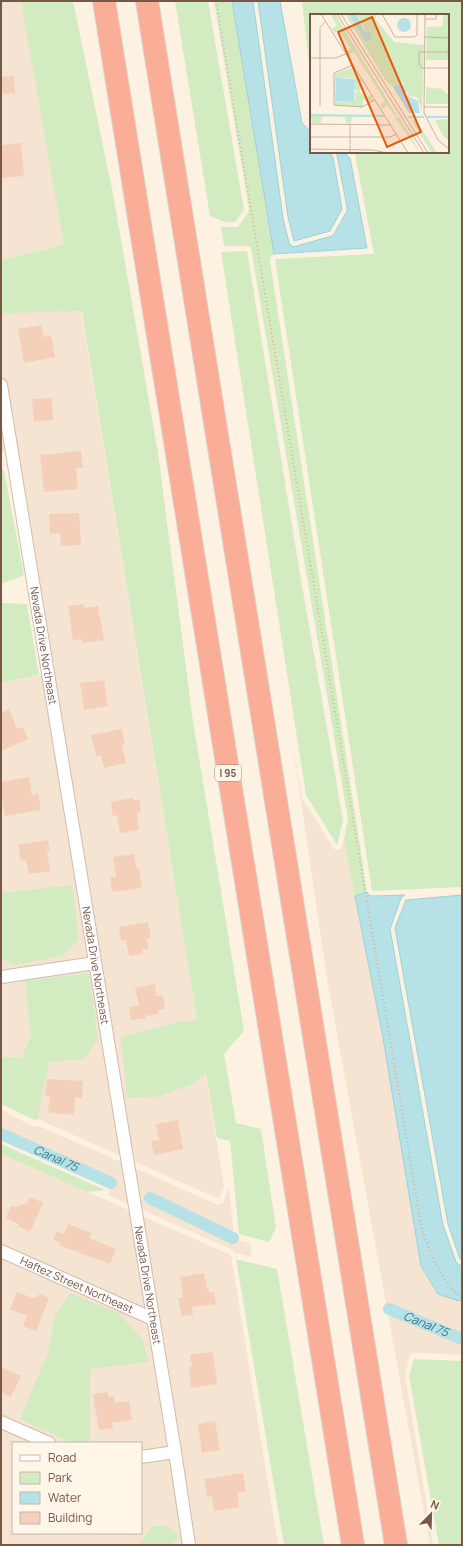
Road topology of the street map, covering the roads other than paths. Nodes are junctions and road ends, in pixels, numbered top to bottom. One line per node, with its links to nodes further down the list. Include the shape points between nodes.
1 (104, 1): 14 (highway, I 95)
2 (147, 1): 15 (highway)
3 (1, 385): 4 (street, Nevada Drive Northeast)
4 (6, 453): 5 (street, Nevada Drive Northeast)
5 (95, 962): 6 (street); 8 (street, Nevada Drive Northeast)
6 (1, 977)
7 (1, 1251): 8 (street, Haftez Street Northeast)
8 (153, 1319): 11 (street, Nevada Drive Northeast)
9 (1, 1422): 10 (street)
10 (48, 1442)
11 (175, 1452): 12 (street); 13 (street, Nevada Drive Northeast)
12 (142, 1457)
13 (189, 1545)
14 (353, 1545)
15 (396, 1545)

